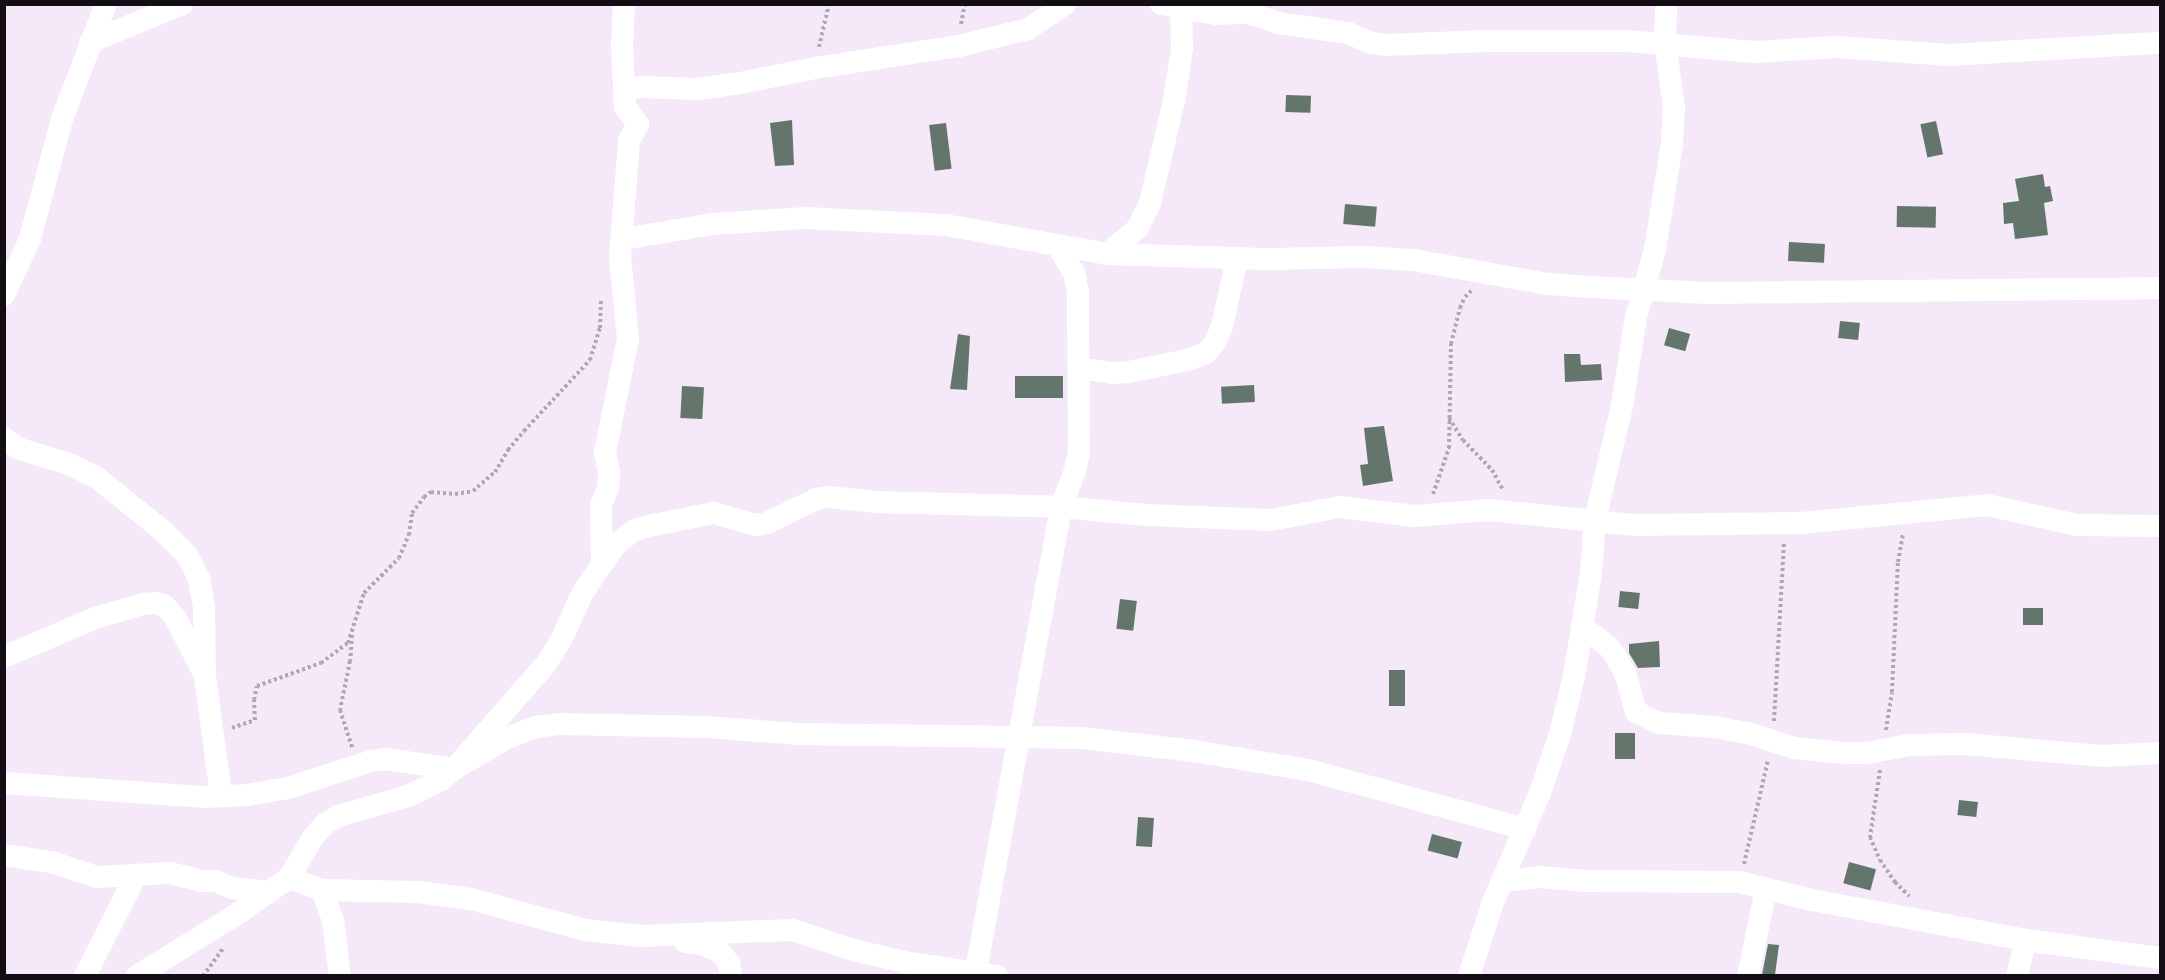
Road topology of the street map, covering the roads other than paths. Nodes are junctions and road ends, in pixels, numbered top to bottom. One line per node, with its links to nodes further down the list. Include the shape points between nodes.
1 (106, 4): 7 (street)
2 (182, 4): 7 (street)
3 (624, 4): 10 (street)
4 (1065, 4): 10 (street, via 1028,29 959,46 698,89)
5 (1666, 4): 8 (street)
6 (1174, 5): 8 (street, via 1215,14 1248,13 1278,23 1348,33 1385,45 1529,40); 13 (street, via 1182,49 1150,204 1137,229)
7 (90, 42): 17 (street, via 62,119 30,239)
8 (1665, 42): 9 (street, via 1755,52 1837,46 1949,55); 16 (street, via 1674,107 1672,144 1655,250)
9 (2160, 43)
10 (625, 90): 11 (street, via 625,107 638,123 629,141)
11 (622, 239): 12 (street, via 713,224 806,218 946,225); 23 (street, via 620,256 628,339 605,452 609,473 601,505)
12 (1058, 246): 13 (street); 18 (street, via 1074,273 1078,293)
13 (1107, 254): 14 (street)
14 (1237, 259): 16 (street, via 1413,260 1548,284); 18 (street, via 1222,326 1206,353 1129,372)
15 (2160, 288): 16 (street, via 1707,293)
16 (1644, 289): 21 (street)
17 (4, 295)
18 (1080, 368): 20 (street, via 1076,470)
19 (4, 438): 26 (street, via 16,448 96,477 187,555 199,579 204,607)
20 (1061, 507): 21 (street, via 1271,520 1340,507 1391,514 1489,510); 23 (street, via 823,497 756,525 714,513 644,527 616,544); 27 (street)
21 (1595, 520): 22 (street, via 1635,525 1785,524 1987,505 2077,525); 24 (street)
22 (2160, 526)
23 (602, 565): 29 (street, via 583,592 546,664)
24 (1582, 626): 28 (street, via 1609,647 1626,675 1634,707 1659,723 1715,727 1794,748 1845,753 1965,744 2103,756); 32 (street, via 1560,734)
25 (4, 657): 26 (street, via 98,618 156,603 175,617)
26 (205, 676): 31 (street)
27 (1017, 738): 29 (street, via 797,734 559,723 507,738); 32 (street, via 1082,738 1308,770); 47 (street)
28 (2160, 753)
29 (454, 769): 31 (street, via 385,759 288,788); 35 (street, via 408,796 326,823)
30 (4, 783): 31 (street)
31 (221, 796)
32 (1525, 829): 36 (street)
33 (4, 855): 34 (street, via 51,862 97,878)
34 (136, 875): 39 (street, via 170,873 232,888); 43 (street)
35 (288, 878): 37 (street); 39 (street)
36 (1503, 881): 38 (street, via 1540,877 1739,882); 48 (street)
37 (322, 890): 40 (street, via 418,892 471,899 585,930); 45 (street, via 333,921)
38 (1766, 890): 41 (street); 49 (street)
39 (270, 892): 44 (street)
40 (642, 936): 46 (street, via 702,944 720,952 729,963); 47 (street, via 793,930 853,950)
41 (2025, 940): 42 (street); 50 (street)
42 (2160, 958)
43 (85, 975)
44 (137, 975)
45 (340, 975)
46 (731, 975)
47 (982, 975)
48 (1469, 975)
49 (1748, 975)
50 (2017, 975)

